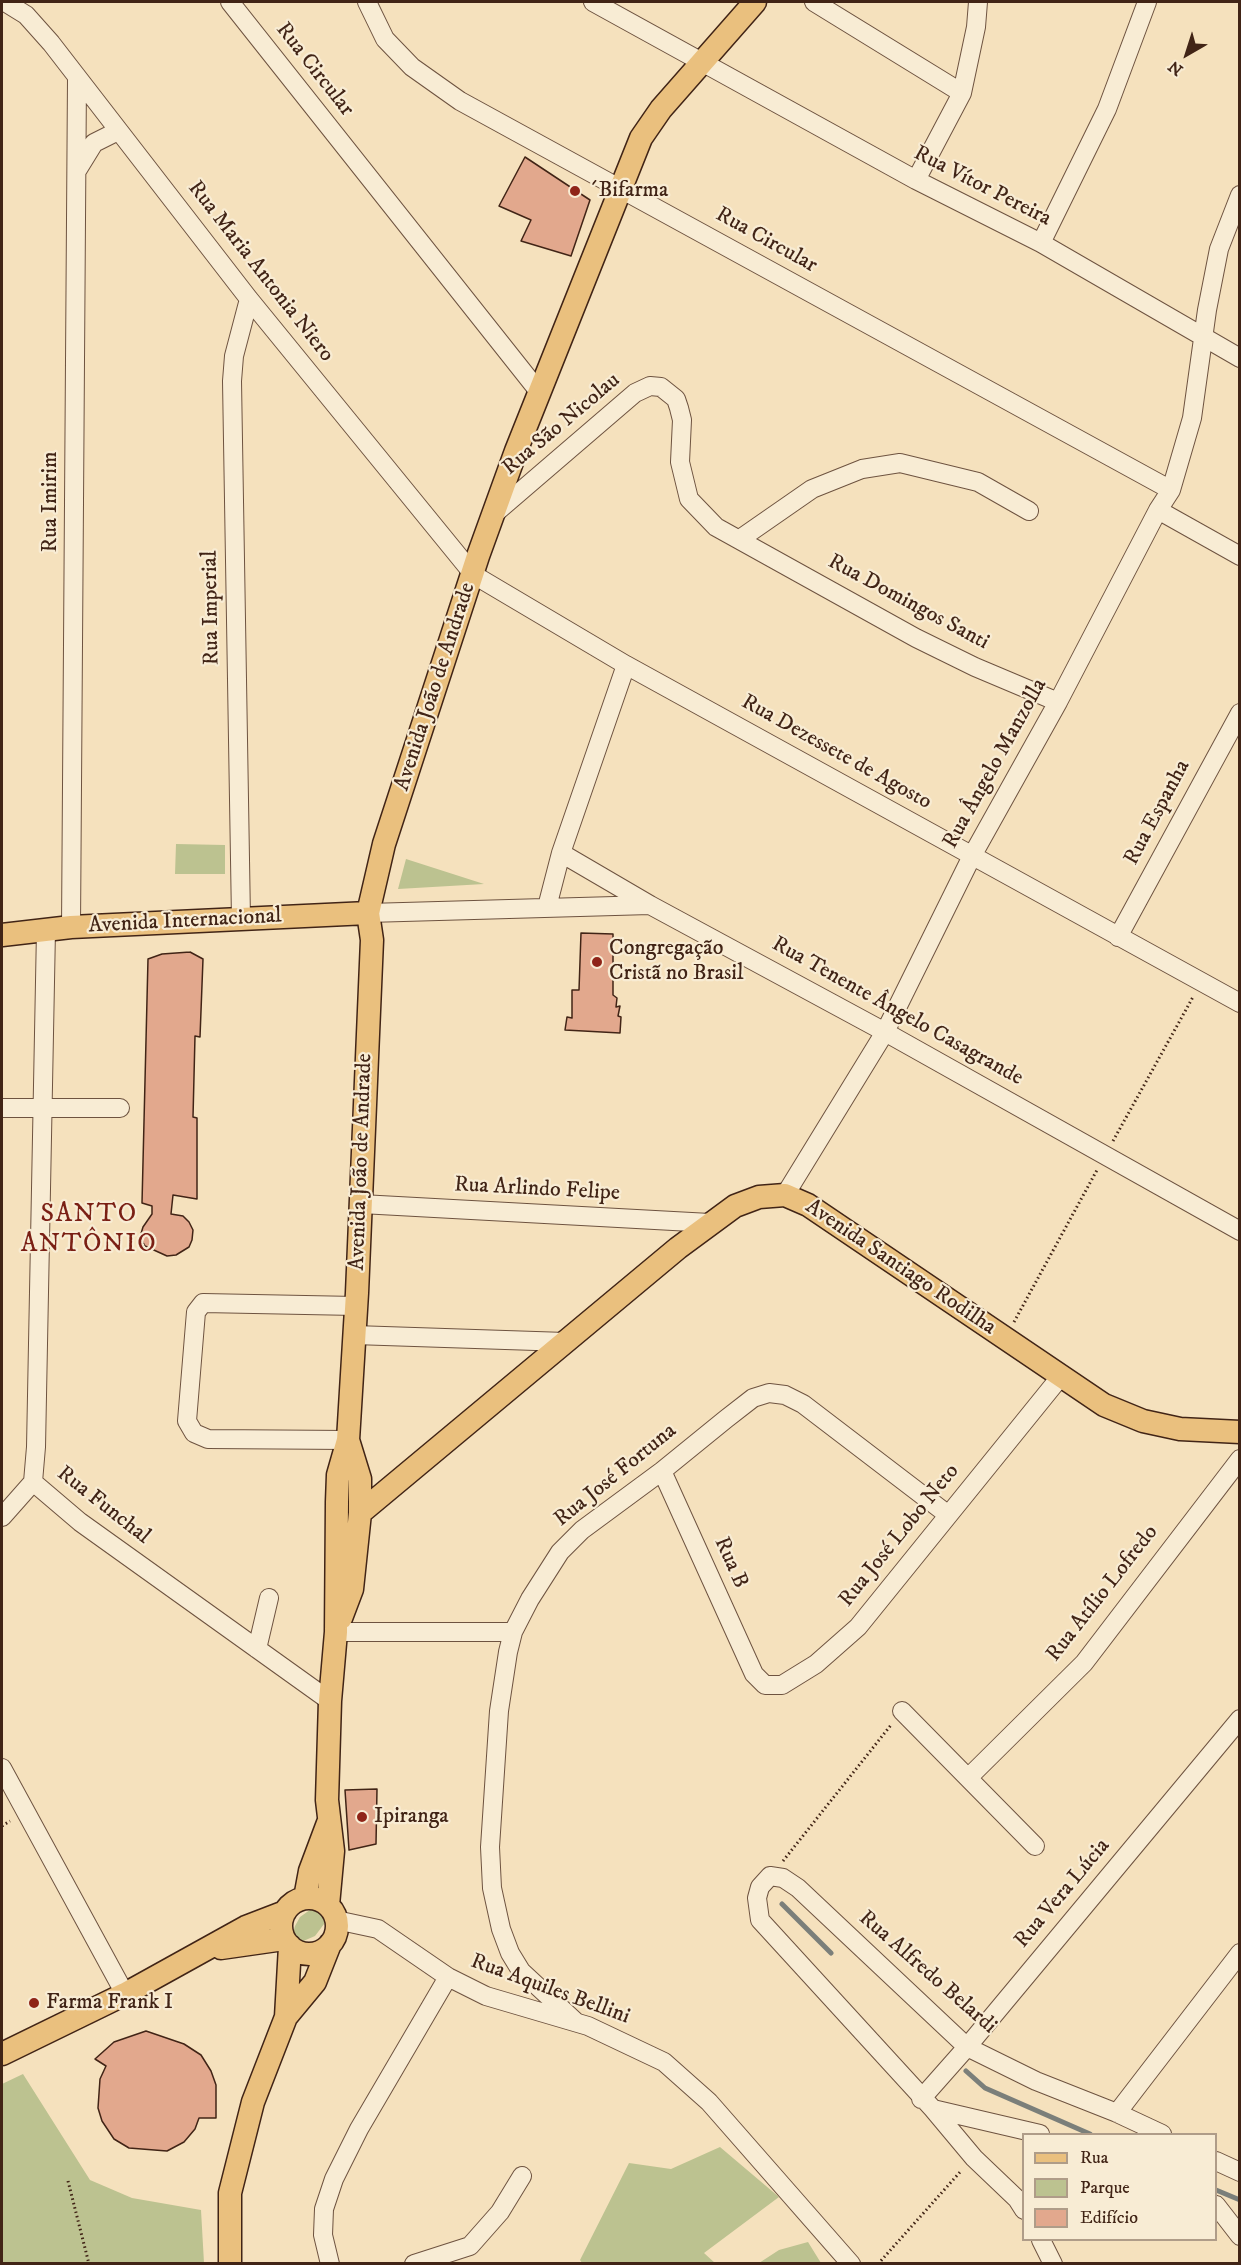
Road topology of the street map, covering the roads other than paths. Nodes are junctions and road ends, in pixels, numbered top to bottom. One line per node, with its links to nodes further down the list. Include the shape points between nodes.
1 (5, 2): 11 (street, Rua Maria Antonia Niero, via 26,15)
2 (230, 2): 22 (street, Rua Circular)
3 (367, 2): 16 (street, Rua Circular, via 385,39 412,67 460,100)
4 (593, 2): 9 (street, Rua Vítor Pereira)
5 (755, 2): 10 (main road, Avenida João de Andrade)
6 (814, 2): 12 (street)
7 (978, 2): 12 (street)
8 (1147, 2): 18 (street, via 1107,109)
9 (622, 9): 10 (street, Rua Vítor Pereira)
10 (702, 61): 15 (street, Rua Vítor Pereira); 16 (main road, Avenida João de Andrade, via 641,138)
11 (77, 78): 13 (street, Rua Maria Antonia Niero); 14 (street, Rua Imirim)
12 (962, 93): 15 (street)
13 (118, 131): 14 (street, via 94,143); 19 (street, Rua Maria Antonia Niero)
14 (76, 173): 39 (street, Rua Imirim)
15 (916, 180): 18 (street, Rua Vítor Pereira)
16 (619, 189): 22 (main road, Avenida João de Andrade); 23 (street, Rua Circular)
17 (1239, 195): 20 (street, Rua Ângelo Manzolla, via 1219,249)
18 (1041, 243): 20 (street, Rua Vítor Pereira)
19 (249, 299): 29 (street, Rua Maria Antonia Niero); 38 (street, Rua Imperial, via 234,356 232,381)
20 (1205, 340): 21 (street, Rua Vítor Pereira); 23 (street, Rua Ângelo Manzolla, via 1192,418)
21 (1239, 358)
22 (540, 393): 26 (main road, Avenida João de Andrade)
23 (1171, 490): 24 (street, Rua Ângelo Manzolla)
24 (1158, 510): 28 (street); 31 (street, Rua Ângelo Manzolla)
25 (1029, 511): 27 (street, via 978,482 900,463 862,469 812,489)
26 (493, 515): 27 (street, Rua São Nicolau, via 635,393 650,386 661,387 676,399 682,420 680,462 689,499 716,527); 29 (main road, Avenida João de Andrade)
27 (740, 539): 31 (street, Rua Domingos Santi, via 916,638)
28 (1239, 556)
29 (474, 575): 30 (street, Rua Dezessete de Agosto); 37 (main road, Avenida João de Andrade, via 384,844)
30 (626, 664): 33 (street); 34 (street, Rua Dezessete de Agosto)
31 (1058, 702): 34 (street, Rua Ângelo Manzolla)
32 (1239, 713): 42 (street, Rua Espanha)
33 (561, 853): 35 (street); 36 (street)
34 (972, 856): 42 (street, Rua Dezessete de Agosto); 44 (street, Rua Ângelo Manzolla)
35 (650, 905): 36 (street, Rua Tenente Ângelo Casagrande); 44 (street, Rua Tenente Ângelo Casagrande)
36 (547, 907): 37 (street, Rua Tenente Ângelo Casagrande)
37 (368, 913): 38 (main road, Avenida Internacional); 49 (main road, Avenida João de Andrade, via 372,940)
38 (241, 919): 39 (main road, Avenida Internacional)
39 (71, 927): 40 (main road, Avenida Internacional)
40 (46, 930): 41 (main road, Avenida Internacional); 45 (street, Rua Funchal)
41 (2, 935)
42 (1118, 937): 43 (street, Rua Dezessete de Agosto)
43 (1239, 1003)
44 (885, 1032): 48 (street, Rua Ângelo Manzolla); 51 (street, Rua Tenente Ângelo Casagrande)
45 (42, 1107): 46 (street); 47 (street); 61 (street, Rua Funchal)
46 (2, 1108)
47 (120, 1108)
48 (785, 1195): 50 (main road, Avenida Santiago Rodilha, via 759,1197 735,1206); 55 (main road, Avenida Santiago Rodilha, via 808,1205)
49 (361, 1204): 50 (street, Rua Arlindo Felipe); 52 (main road, Avenida João de Andrade)
50 (710, 1223): 54 (main road, Avenida Santiago Rodilha)
51 (1239, 1232)
52 (356, 1306): 53 (main road, Avenida João de Andrade); 57 (street, via 202,1303 196,1312 187,1421 194,1433 208,1439)
53 (354, 1335): 54 (street); 57 (main road, Avenida João de Andrade)
54 (566, 1342): 62 (main road, Avenida Santiago Rodilha)
55 (1061, 1376): 56 (main road, Avenida Santiago Rodilha, via 1104,1405 1143,1421 1180,1430); 64 (street, Rua José Lobo Neto)
56 (1239, 1432)
57 (346, 1448): 60 (main road, Avenida João de Andrade); 67 (main road, Avenida João de Andrade, via 338,1484)
58 (1239, 1459): 75 (street, Rua Atílio Lofredo, via 1084,1663)
59 (662, 1471): 64 (street, Rua José Fortuna, via 753,1398 776,1393 803,1404); 68 (street, Rua José Fortuna, via 582,1530 560,1552); 70 (street, Rua B)
60 (360, 1479): 62 (main road, via 379,1488); 63 (main road, Avenida João de Andrade)
61 (33, 1482): 65 (street); 69 (street, Rua Funchal, via 80,1522)
62 (392, 1488): 63 (main road, Avenida Santiago Rodilha)
63 (360, 1513): 67 (main road, Avenida João de Andrade, via 352,1588)
64 (947, 1514): 70 (street, Rua José Lobo Neto, via 858,1628 836,1650 782,1685 765,1685)
65 (2, 1518)
66 (269, 1598): 69 (street)
67 (336, 1632): 68 (street); 71 (main road, Avenida João de Andrade)
68 (513, 1632): 88 (street, Rua José Fortuna, via 504,1671 493,1781 492,1888 501,1929 521,1971)
69 (257, 1649): 71 (street, Rua Funchal)
70 (754, 1674)
71 (330, 1701): 76 (main road, Avenida João de Andrade)
72 (902, 1711): 75 (street)
73 (1239, 1719): 89 (street, Rua Vera Lúcia)
74 (2, 1768): 86 (street)
75 (969, 1777): 77 (street)
76 (328, 1822): 78 (main road, Avenida João de Andrade); 80 (main road, Avenida João de Andrade, via 333,1842)
77 (1035, 1846)
78 (305, 1898): 79 (main road); 80 (main road, via 317,1899)
79 (285, 1912): 81 (main road, via 282,1921); 83 (main road, via 246,1927)
80 (332, 1913): 82 (main road, via 335,1936); 85 (street, Rua Aquiles Bellini, via 378,1929)
81 (287, 1942): 82 (main road, via 297,1951 315,1953); 83 (main road); 87 (main road)
82 (330, 1944): 87 (main road, via 315,1982)
83 (207, 1950): 86 (main road)
84 (1239, 1953): 92 (street)
85 (448, 1977): 88 (street, Rua Aquiles Bellini, via 515,2006); 103 (street, via 334,2179 324,2209 323,2235)
86 (125, 1994): 90 (main road)
87 (285, 2017): 102 (main road, via 253,2102 235,2167 230,2193)
88 (576, 2022): 105 (street, Rua Aquiles Bellini, via 664,2062 684,2078)
89 (968, 2047): 91 (street, Rua Vera Lúcia); 91 (street, Rua Alfredo Belardi, via 798,1888 783,1878 770,1876 760,1887 760,1920); 92 (street, Rua Alfredo Belardi)
90 (2, 2054)
91 (927, 2104): 93 (street); 98 (street)
92 (1117, 2113): 94 (street, Rua Alfredo Belardi)
93 (1036, 2133)
94 (1160, 2133)
95 (1217, 2161): 96 (street)
96 (1239, 2172)
97 (522, 2176): 104 (street, via 500,2212 470,2246)
98 (1022, 2208)
99 (1217, 2208): 100 (street)
100 (1239, 2236)
101 (1042, 2241): 106 (street)
102 (230, 2264)
103 (330, 2264)
104 (414, 2264)
105 (851, 2264)
106 (1053, 2264)

